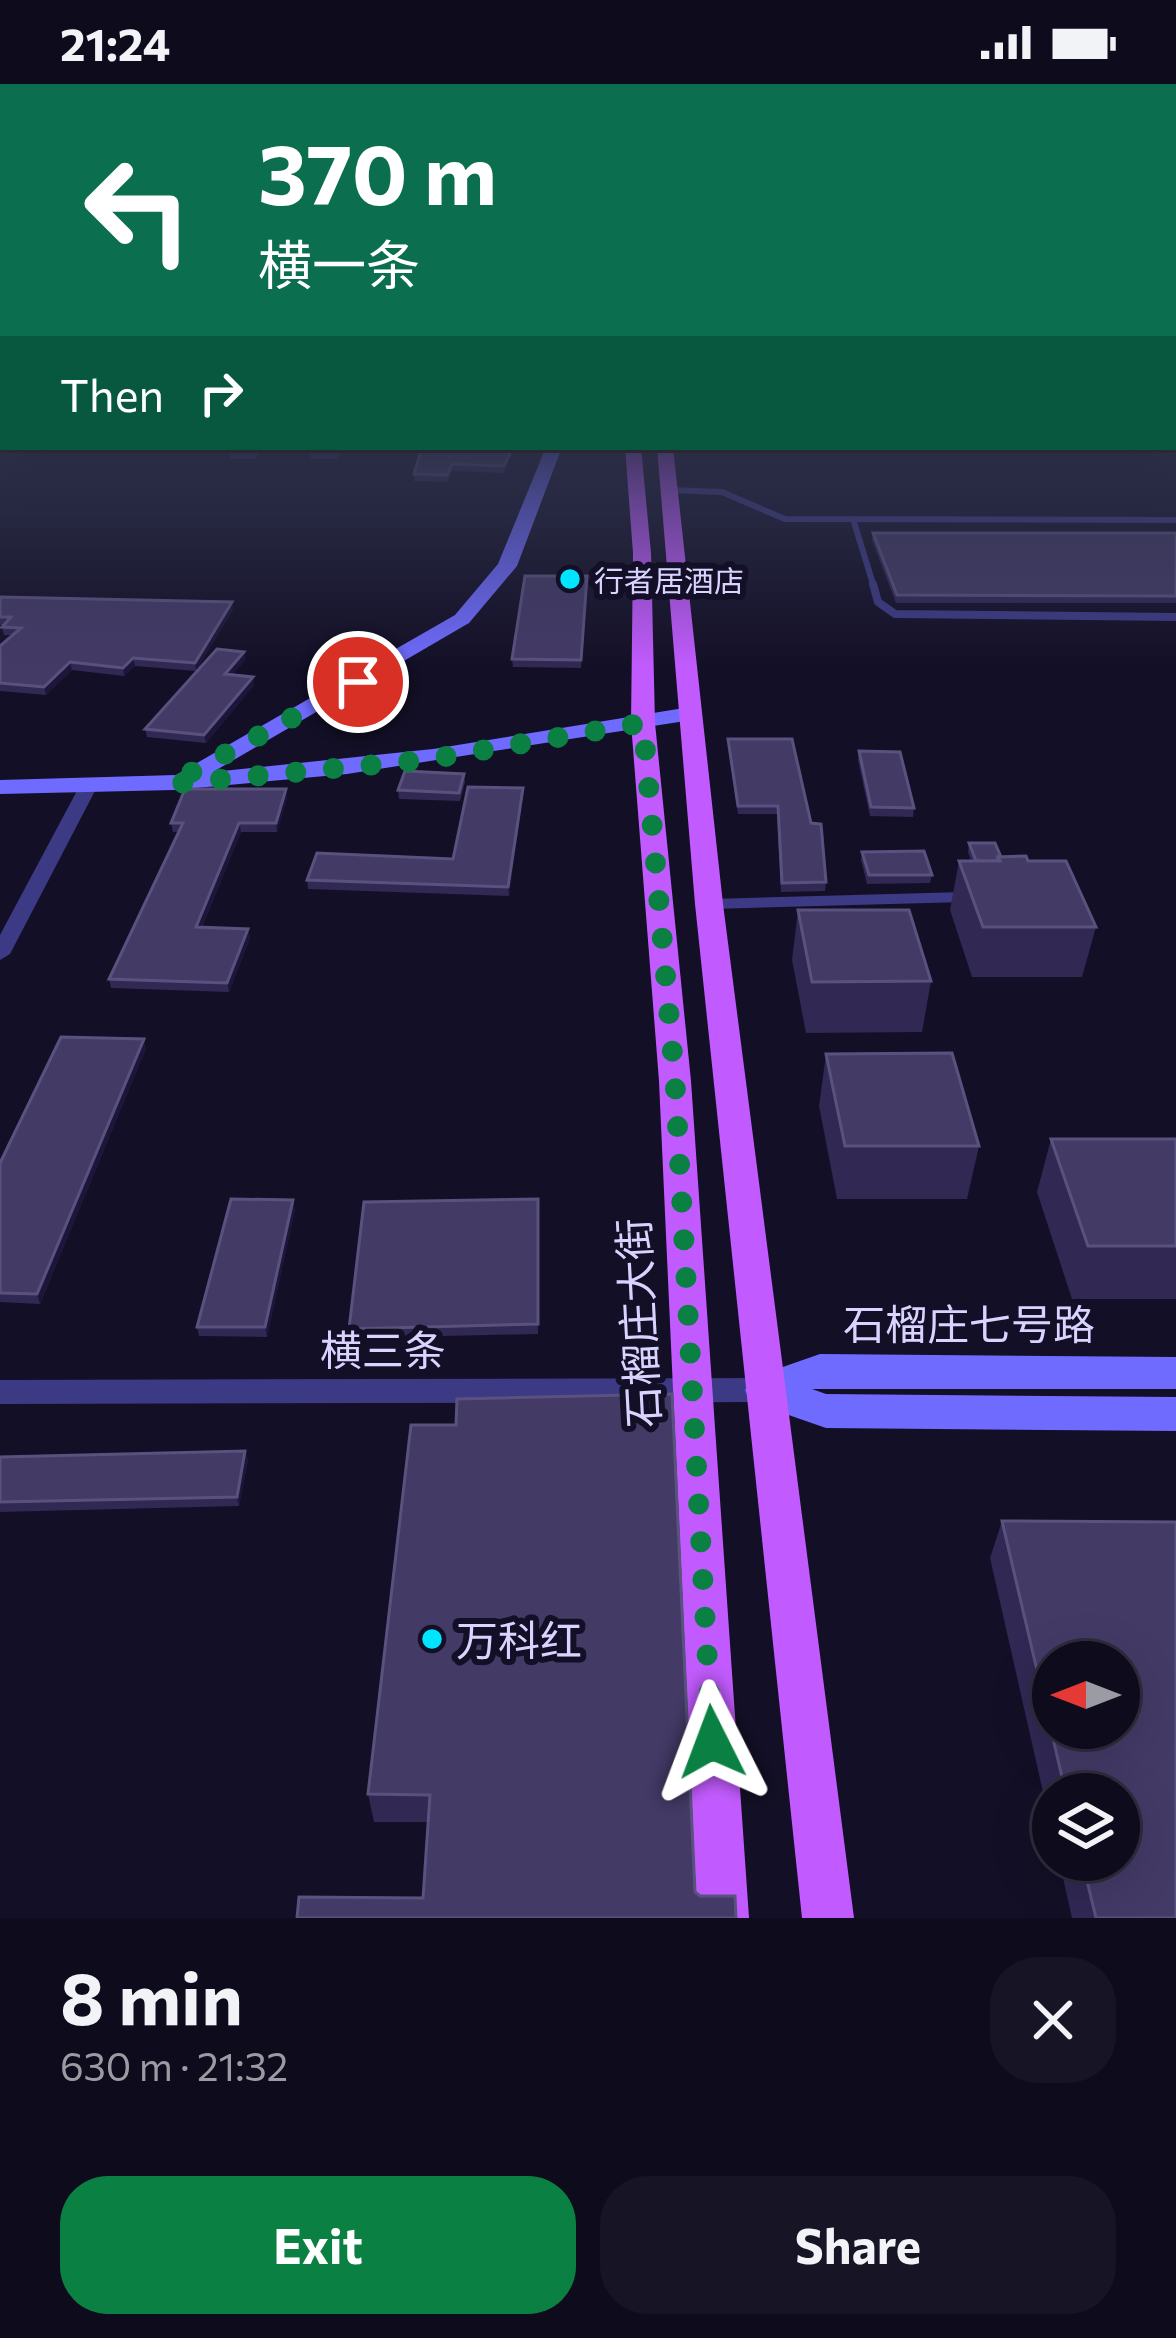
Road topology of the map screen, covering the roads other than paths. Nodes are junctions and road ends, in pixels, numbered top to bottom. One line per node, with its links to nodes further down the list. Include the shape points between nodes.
1 (534, 498): 10 (street, via 508,566 462,620)
2 (637, 498): 9 (main road, 石榴庄大街)
3 (669, 498): 8 (main road)
4 (735, 498): 5 (lane, via 785,519)
5 (853, 519): 6 (lane); 7 (lane, via 878,602 895,614)
6 (1175, 521)
7 (1176, 617)
8 (690, 714): 9 (street); 14 (main road)
9 (643, 723): 10 (street, via 425,760); 17 (main road, 石榴庄大街)
10 (170, 784): 12 (street)
11 (0, 787): 12 (street)
12 (88, 788): 15 (street)
13 (971, 897): 14 (lane)
14 (709, 904): 18 (main road)
15 (0, 954)
16 (1176, 1372): 18 (street, 石榴庄七号路, via 820,1370)
17 (692, 1390): 18 (street, 横三条); 19 (street, 横三条); 21 (main road, 石榴庄大街)
18 (765, 1390): 20 (street, via 826,1411); 22 (main road)
19 (0, 1392)
20 (1176, 1414)
21 (723, 1918)
22 (828, 1918)

